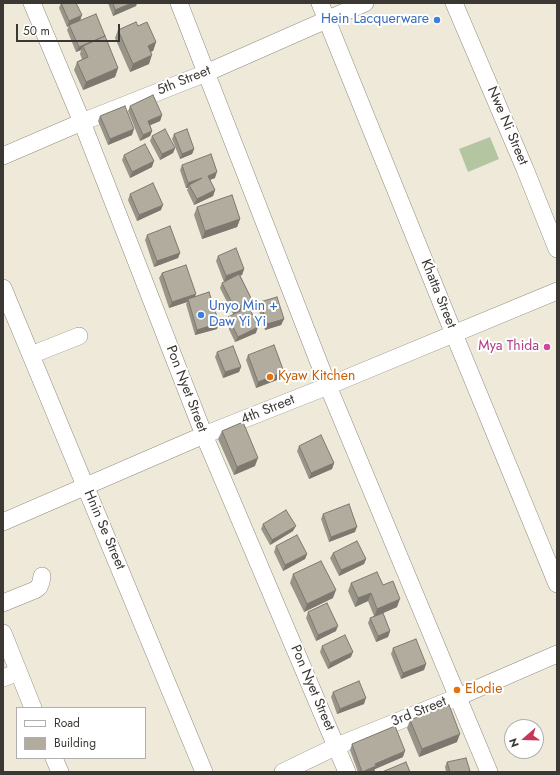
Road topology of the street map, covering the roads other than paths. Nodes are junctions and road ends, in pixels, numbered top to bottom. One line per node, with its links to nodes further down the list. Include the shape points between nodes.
1 (32, 3): 8 (street, Pon Nyet Street)
2 (179, 3): 7 (street)
3 (320, 3): 6 (street, Khatta Street)
4 (365, 3): 6 (street, 5th Street)
5 (454, 3): 10 (street, Nwe Ni Street)
6 (327, 19): 7 (street, 5th Street); 13 (street, Khatta Street)
7 (206, 72): 8 (street, 5th Street); 16 (street)
8 (82, 122): 9 (street, 5th Street); 17 (street, Pon Nyet Street)
9 (3, 156)
10 (557, 249)
11 (3, 288): 15 (street, Hnin Se Street)
12 (557, 291): 13 (street, 4th Street)
13 (454, 334): 16 (street, 4th Street); 21 (street, Khatta Street)
14 (79, 336): 15 (street)
15 (31, 355): 18 (street, Hnin Se Street)
16 (328, 386): 17 (street, 4th Street); 26 (street)
17 (204, 435): 18 (street, 4th Street); 28 (street, Pon Nyet Street)
18 (86, 486): 19 (street, 4th Street); 31 (street, Hnin Se Street)
19 (3, 522)
20 (42, 576): 22 (street, via 39,587 35,590)
21 (557, 584)
22 (3, 603)
23 (3, 633): 25 (street)
24 (557, 654): 26 (street, 3rd Street)
25 (10, 675): 27 (street)
26 (458, 697): 28 (street, 3rd Street); 34 (street)
27 (32, 707)
28 (337, 746): 32 (street, 3rd Street); 33 (street, Pon Nyet Street)
29 (54, 759): 30 (street)
30 (60, 772)
31 (204, 772)
32 (283, 772)
33 (347, 772)
34 (489, 772)

